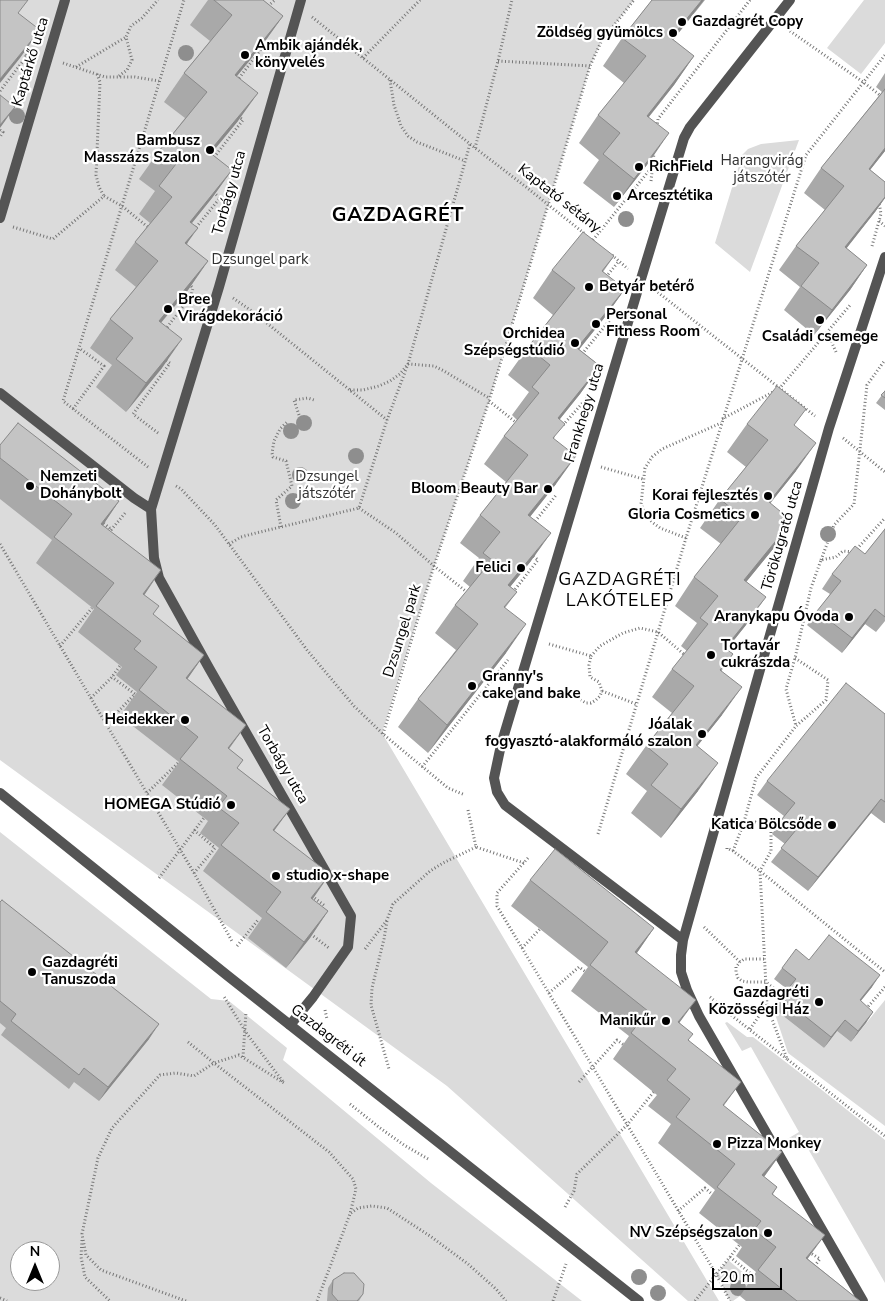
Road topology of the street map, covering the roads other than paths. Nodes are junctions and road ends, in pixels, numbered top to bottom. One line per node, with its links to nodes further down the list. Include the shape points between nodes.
1 (65, 0): 4 (street, Kaptárkő utca)
2 (790, 0): 9 (street, Frankhegy utca, via 684,138 494,778 497,792 505,805)
3 (300, 3): 7 (street, Torbágy utca, via 219,287)
4 (4, 222)
5 (885, 257): 9 (street, Törökugrató utca, via 829,428)
6 (0, 393): 7 (street)
7 (151, 509): 10 (street, Torbágy utca, via 154,558 159,578 351,916 348,947)
8 (0, 793): 10 (street, Gazdagréti út)
9 (683, 940): 12 (street, Törökugrató utca, via 681,972 699,1016)
10 (290, 1025): 11 (street, Gazdagréti út)
11 (639, 1301)
12 (863, 1301)

